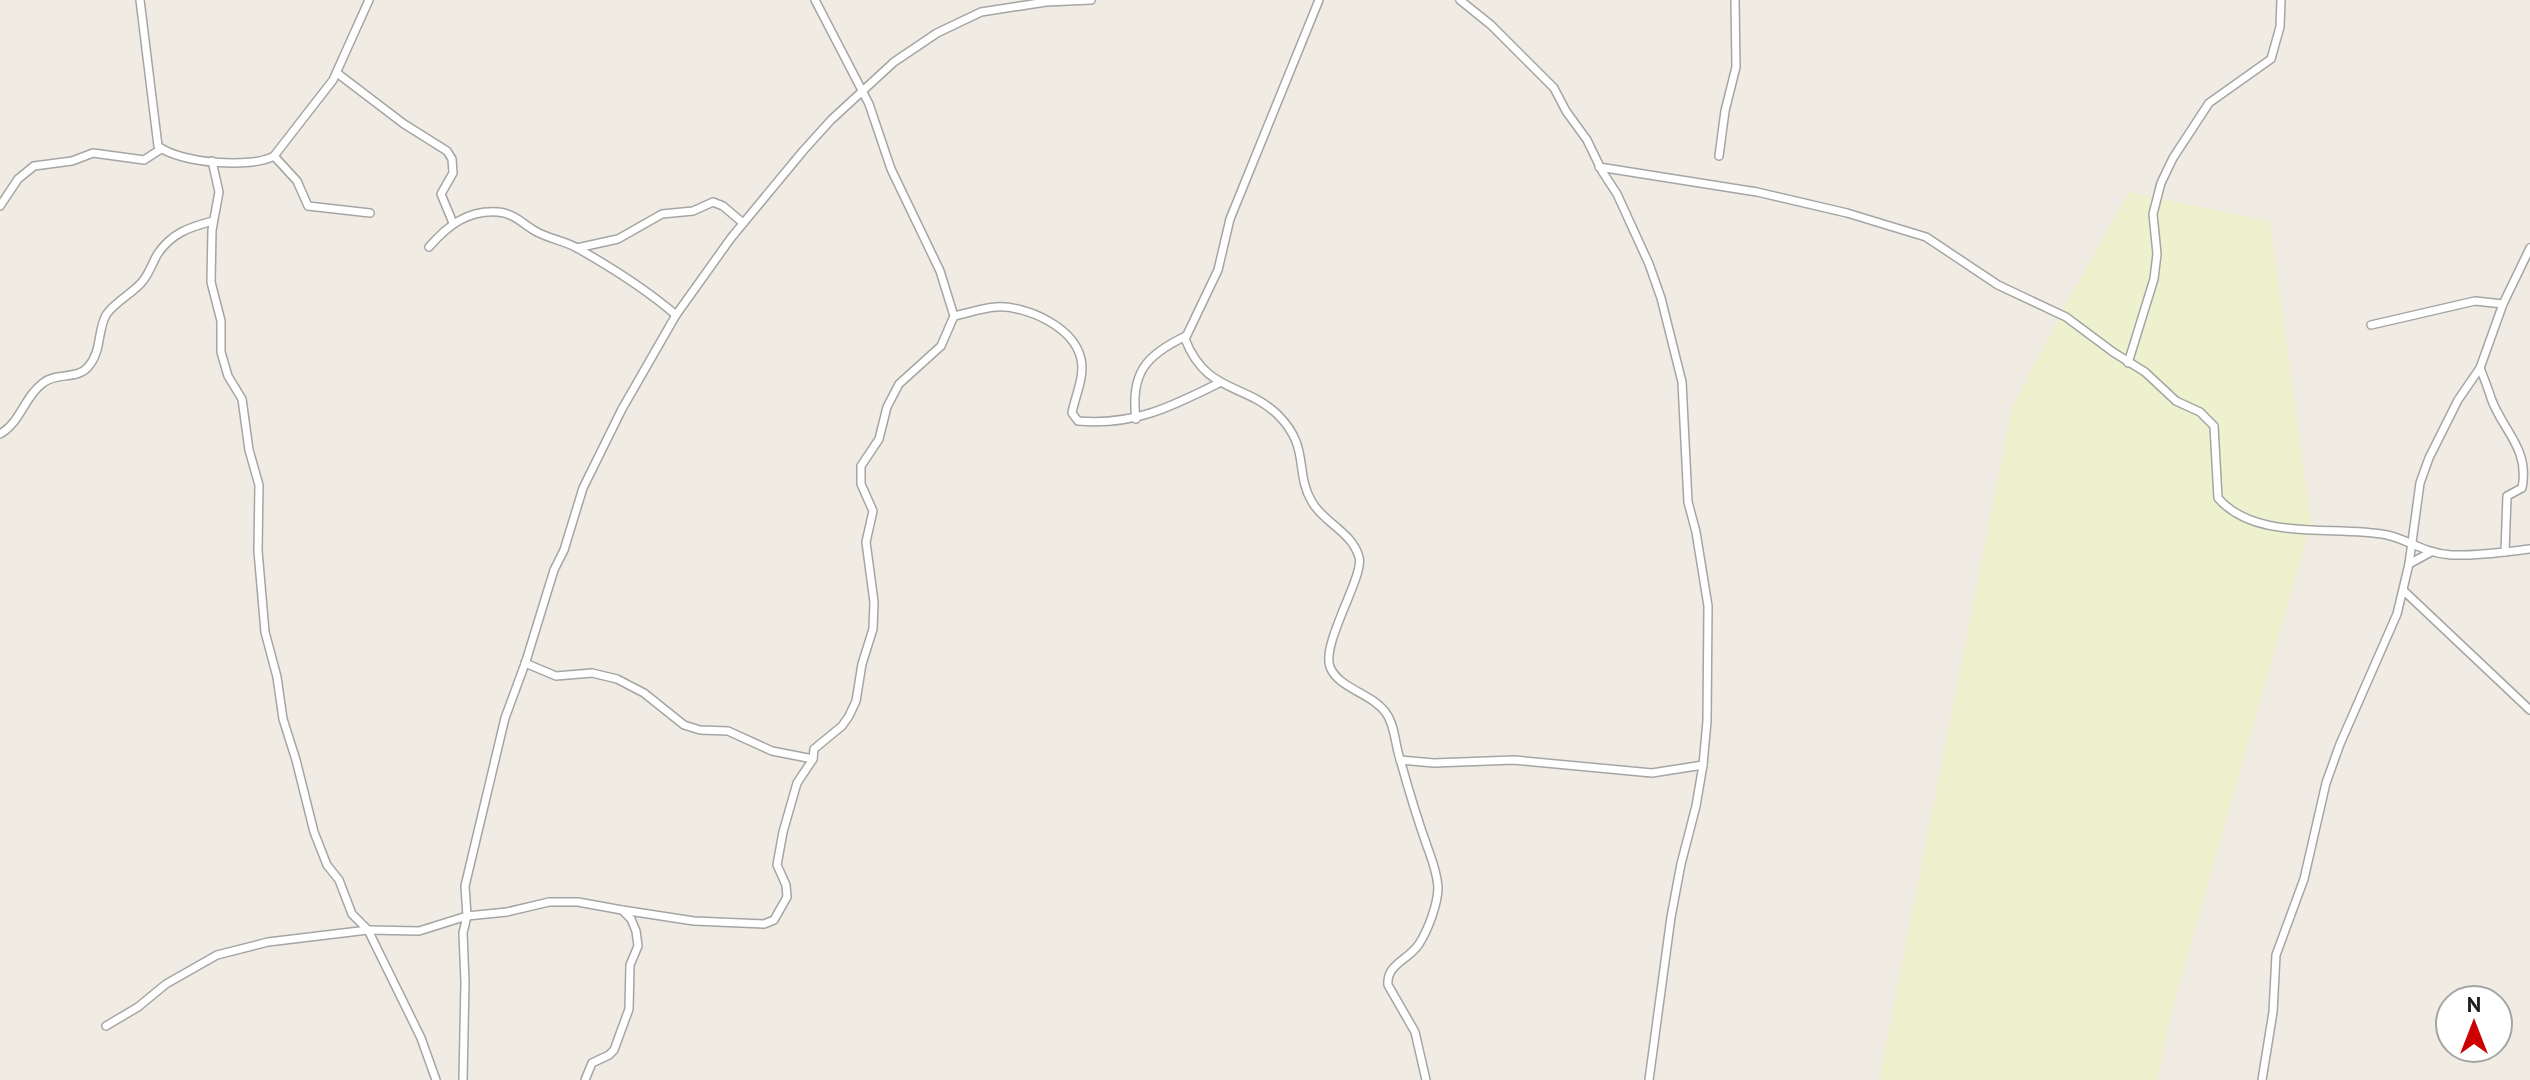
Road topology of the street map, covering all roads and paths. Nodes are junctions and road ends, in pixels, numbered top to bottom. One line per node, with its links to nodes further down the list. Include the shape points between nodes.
1 (140, 0): 11 (street)
2 (369, 0): 9 (street)
3 (815, 0): 10 (street)
4 (1091, 0): 10 (street, via 1050,1 958,21 916,46)
5 (1319, 0): 28 (street, via 1230,219 1218,270)
6 (1460, 0): 15 (street, via 1554,88)
7 (1735, 0): 13 (street, via 1736,67)
8 (2281, 0): 29 (street, via 2271,59 2209,103 2161,183 2153,214 2154,279)
9 (337, 73): 12 (street); 19 (street, via 447,151 453,173 441,194)
10 (862, 91): 20 (street); 26 (street, via 891,169 940,271)
11 (161, 149): 14 (street); 16 (street, via 144,160 93,153 34,166)
12 (274, 156): 14 (street, via 259,162); 17 (street, via 297,181 308,206)
13 (1719, 156)
14 (212, 161): 18 (street, via 219,192)
15 (1599, 167): 29 (street, via 1757,192 1916,233 1998,285 2066,317); 44 (street, via 1653,273 1682,382 1688,502 1708,606)
16 (0, 206)
17 (370, 213)
18 (213, 221): 33 (street, via 170,239 141,283 108,312 87,369 45,381 15,423); 47 (street, via 211,282 221,321 221,352 242,399 259,485 265,632 283,719 323,856 352,914)
19 (453, 223): 21 (street); 22 (street, via 471,215 504,213)
20 (743, 223): 22 (street, via 713,202 693,211 662,214 618,239); 25 (street)
21 (429, 247)
22 (577, 248): 25 (street)
23 (2530, 248): 24 (street)
24 (2503, 304): 27 (street, via 2475,301); 30 (street)
25 (676, 315): 40 (street, via 583,488)
26 (954, 316): 32 (street, via 998,307 1020,309 1049,322 1073,341 1081,356 1073,418); 42 (street, via 941,346 899,384 879,439 861,466 861,484 873,511 866,542 873,629 852,708 842,726 814,749)
27 (2371, 325)
28 (1186, 336): 31 (street, via 1195,357); 32 (street, via 1146,361 1134,395)
29 (2128, 363): 34 (street, via 2212,422 2217,494 2247,520 2391,536)
30 (2480, 368): 34 (street, via 2429,458); 37 (street, via 2514,437 2524,472 2522,488 2507,496)
31 (1219, 383): 32 (street); 43 (street, via 1267,406 1288,427 1300,451 1313,504 1343,532 1359,557 1329,665 1385,711)
32 (1136, 419)
33 (0, 434)
34 (2411, 546): 36 (street); 38 (street)
35 (2530, 549): 37 (street)
36 (2431, 552): 37 (street); 38 (street)
37 (2505, 552)
38 (2409, 564): 39 (street)
39 (2404, 591): 41 (street); 54 (street, via 2326,783 2304,879 2276,955)
40 (525, 663): 42 (street, via 556,676 592,673 617,679 692,728 728,731 772,751); 46 (street, via 483,803 466,879)
41 (2530, 710)
42 (813, 759): 45 (street, via 797,783 783,832 777,865 787,897 774,920 694,921)
43 (1400, 760): 44 (street, via 1538,762 1652,773); 52 (street, via 1434,864 1438,894 1418,947 1387,977 1415,1032)
44 (1703, 765): 53 (street, via 1673,903)
45 (622, 910): 46 (street, via 549,902); 51 (street, via 631,919 638,946 630,965 629,1009 614,1050 592,1063)
46 (467, 916): 47 (street, via 419,931); 50 (street)
47 (368, 930): 48 (street, via 268,942 207,958); 49 (street)
48 (106, 1026)
49 (436, 1080)
50 (463, 1080)
51 (585, 1080)
52 (1426, 1080)
53 (1649, 1080)
54 (2262, 1080)

